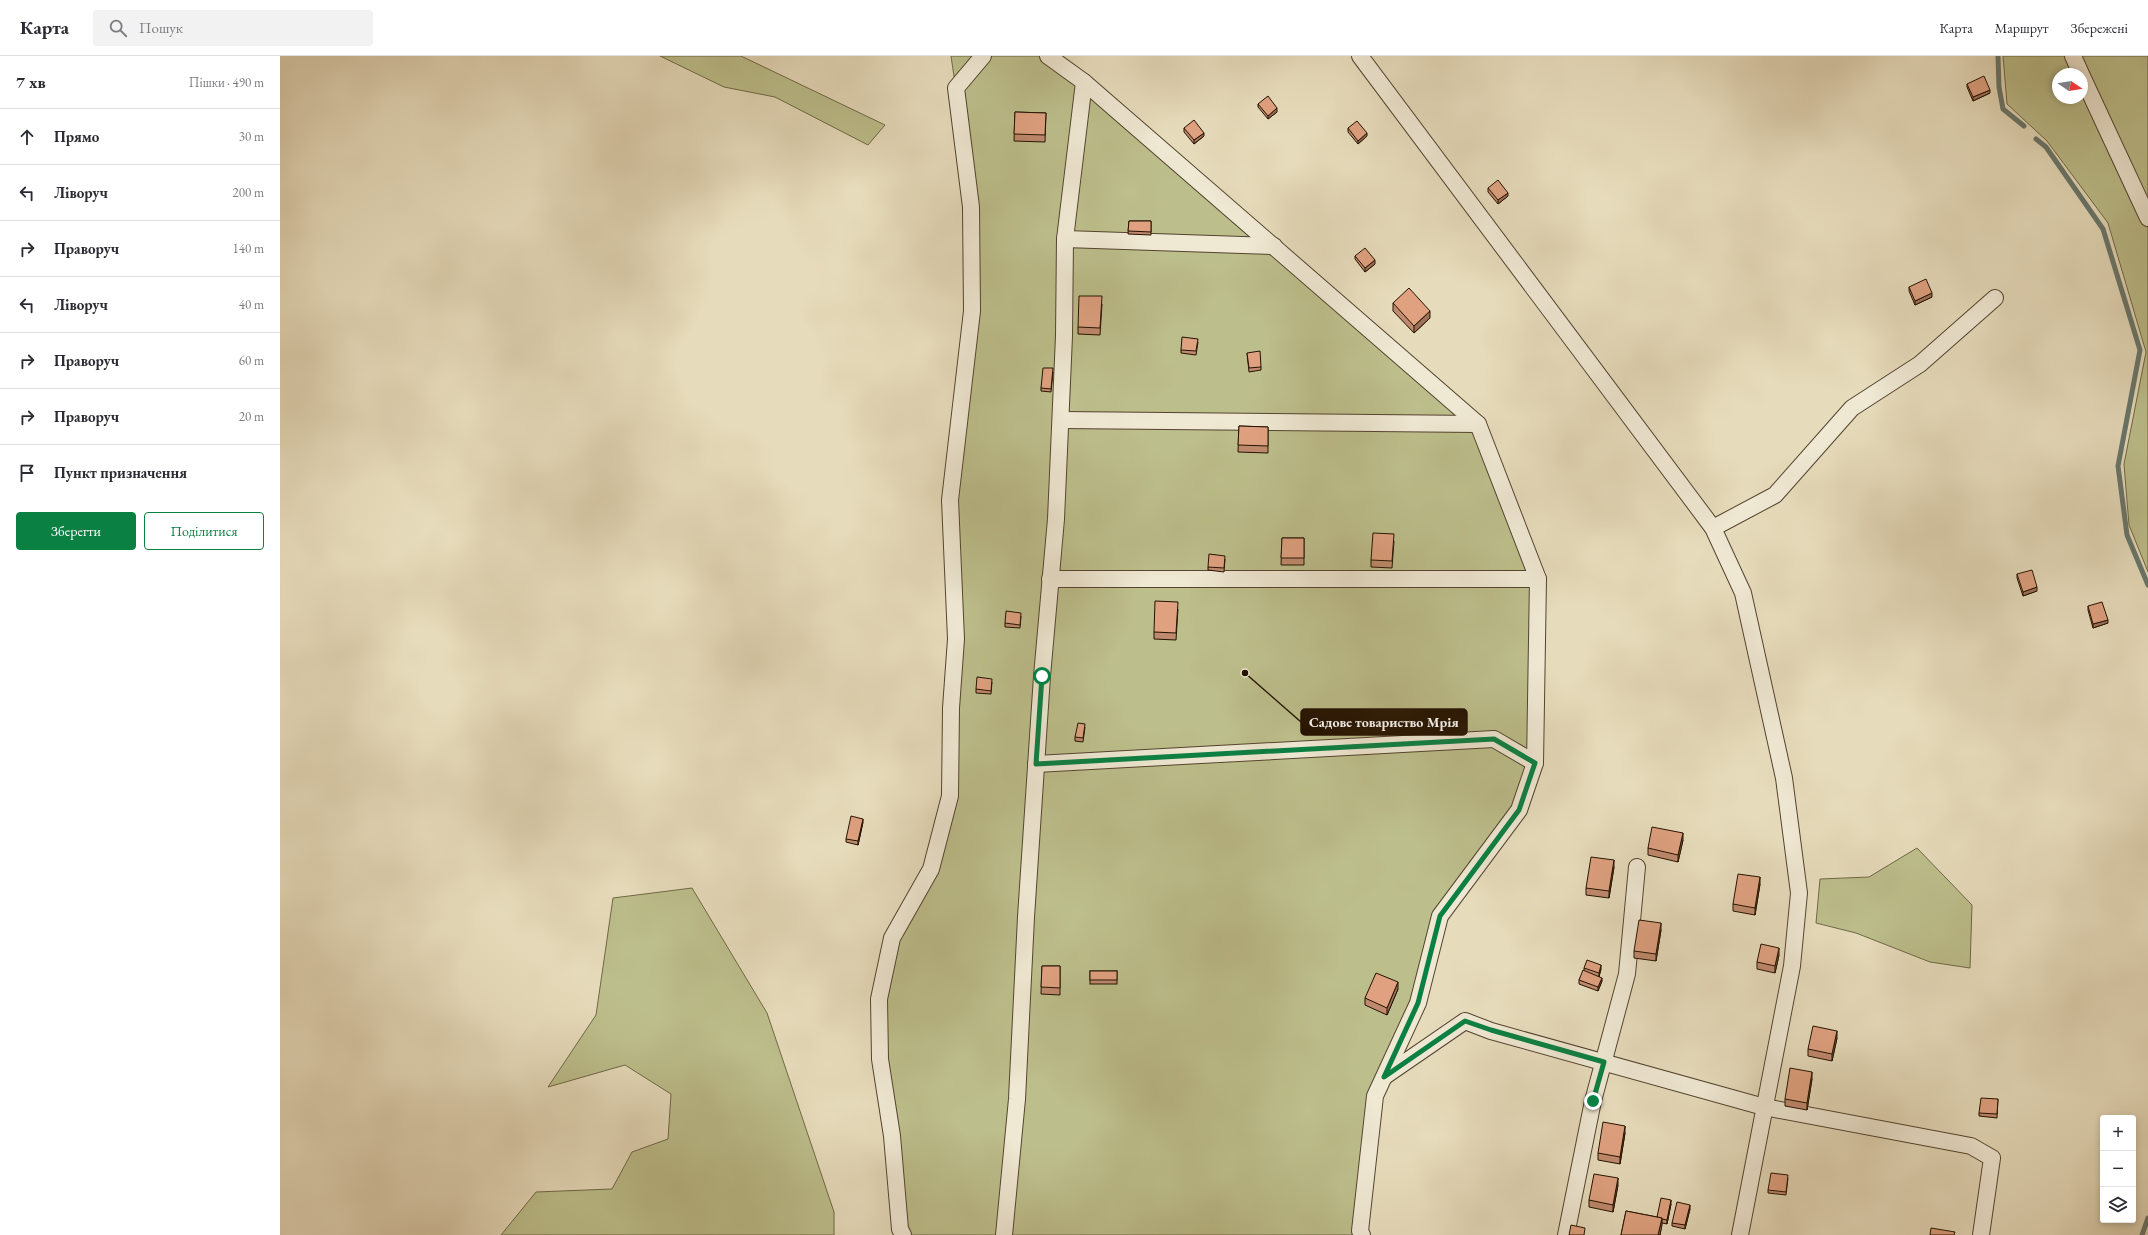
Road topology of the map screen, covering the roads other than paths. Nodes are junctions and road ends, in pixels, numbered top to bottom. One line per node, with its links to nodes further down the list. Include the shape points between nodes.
1 (983, 56): 23 (street, via 956,88 971,207 972,311 950,500 956,639 950,796 931,869 892,938 879,999 880,1059 892,1136 900,1229)
2 (1048, 56): 6 (street)
3 (1360, 56): 14 (street)
4 (2073, 56): 5 (street)
5 (2079, 68)
6 (1084, 82): 9 (street); 10 (street)
7 (2088, 88): 8 (street)
8 (2148, 218)
9 (1065, 239): 10 (street); 12 (street)
10 (1274, 246): 13 (street)
11 (1995, 298): 14 (street, via 1920,364 1852,408 1775,495)
12 (1061, 420): 13 (street); 15 (street)
13 (1478, 424): 16 (street)
14 (1713, 528): 22 (street, via 1744,593 1784,778 1799,893 1792,966)
15 (1050, 579): 16 (street); 18 (street)
16 (1538, 579): 17 (street)
17 (1535, 763): 18 (street, via 1494,739); 21 (street, via 1519,810 1440,916 1418,1003)
18 (1036, 764): 24 (street, via 1017,1099)
19 (1637, 867): 20 (street, via 1627,974)
20 (1604, 1062): 21 (street, via 1465,1021); 22 (street); 26 (street, via 1593,1101)
21 (1384, 1077): 25 (street, via 1375,1096 1360,1230)
22 (1764, 1107): 27 (street); 28 (street, via 1971,1146 1992,1158)
23 (903, 1235)
24 (1004, 1235)
25 (1362, 1235)
26 (1566, 1235)
27 (1740, 1235)
28 (1981, 1235)

